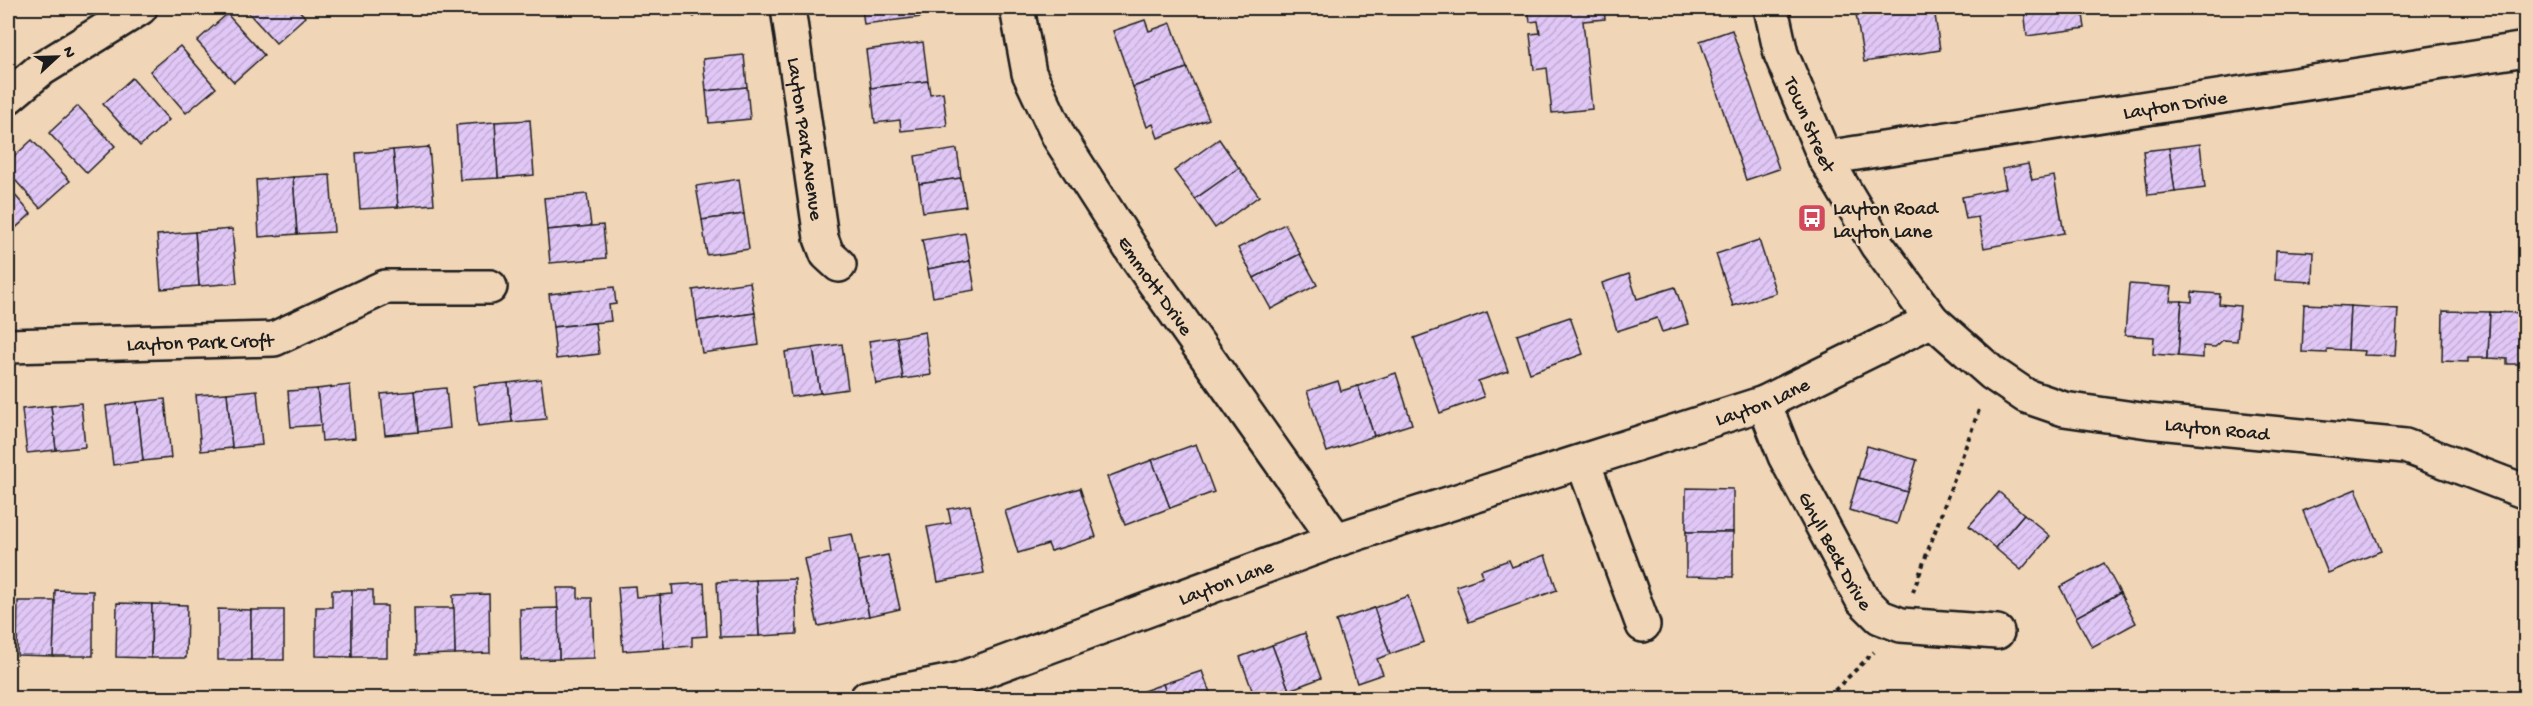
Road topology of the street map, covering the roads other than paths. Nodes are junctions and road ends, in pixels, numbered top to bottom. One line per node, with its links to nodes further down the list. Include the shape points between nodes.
1 (140, 8): 6 (street, via 40,70)
2 (788, 8): 8 (street, Layton Park Avenue, via 821,238 827,254)
3 (1017, 8): 15 (street, Emmott Drive, via 1029,73 1059,137 1135,255)
4 (1771, 8): 7 (street, Town Street, via 1781,54)
5 (2526, 49): 7 (street, Layton Drive)
6 (8, 97)
7 (1825, 158): 10 (street, Town Street, via 1877,245)
8 (839, 265)
9 (490, 287): 11 (street, Layton Park Croft, via 385,287 274,339)
10 (1932, 320): 12 (street, Layton Lane); 14 (street, Layton Road, via 1992,373 2026,396 2064,409 2405,446)
11 (8, 346)
12 (1764, 403): 13 (street, Layton Lane); 17 (street, Ghyll Beck Drive, via 1785,456 1863,599 1880,617 1901,625)
13 (1583, 462): 15 (street, Layton Lane); 16 (street)
14 (2526, 492)
15 (1336, 540): 18 (street, Layton Lane, via 958,680)
16 (1643, 625)
17 (1997, 632)
18 (867, 699)

